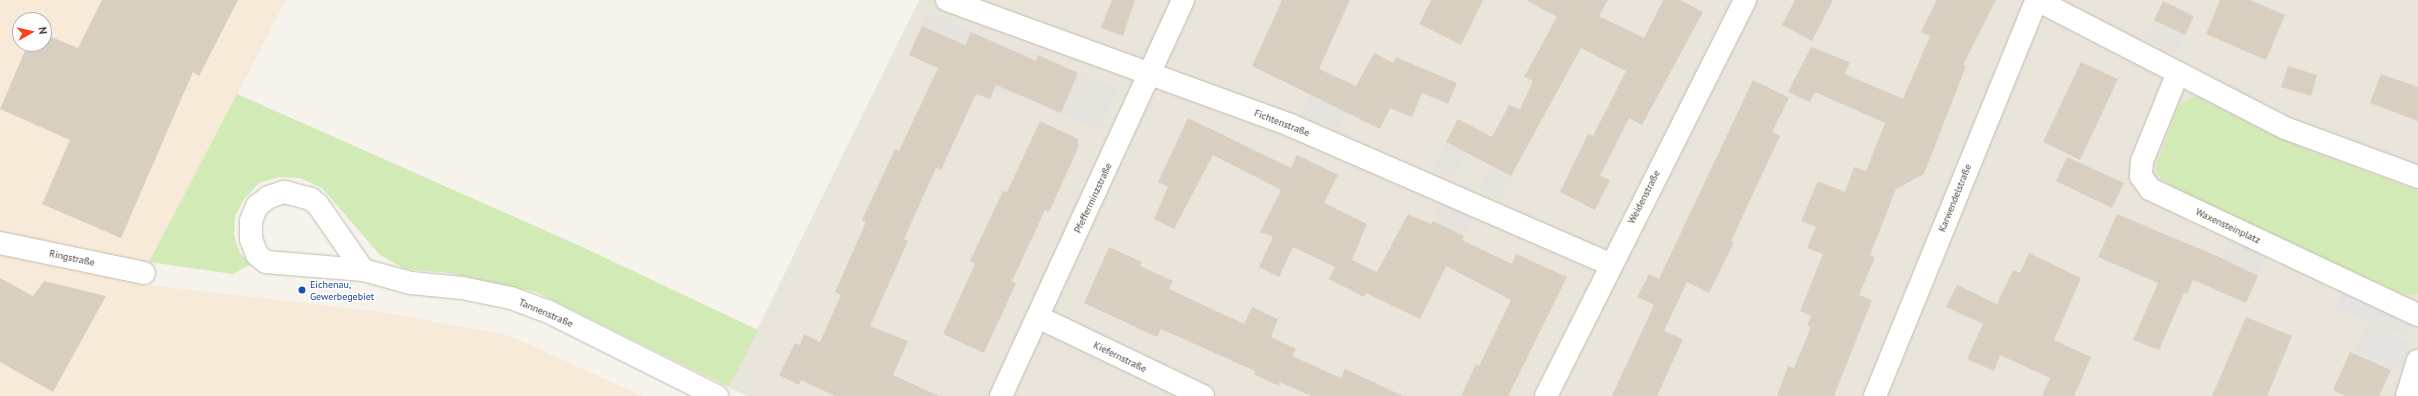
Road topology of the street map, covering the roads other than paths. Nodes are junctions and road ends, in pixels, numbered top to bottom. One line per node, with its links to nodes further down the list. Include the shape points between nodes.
1 (947, 0): 5 (street, Fichtenstraße)
2 (1183, 0): 5 (street, Pfefferminzstraße)
3 (1745, 0): 9 (street, Weidenstraße)
4 (2037, 0): 6 (street); 19 (street, Karwendelstraße)
5 (1149, 74): 9 (street, Fichtenstraße, via 1290,125); 13 (street, Pfefferminzstraße)
6 (2177, 75): 7 (street, via 2320,143); 12 (street, Waxensteinplatz, via 2142,161 2142,176 2150,189)
7 (2418, 177)
8 (0, 243): 11 (street, Ringstraße)
9 (1610, 264): 18 (street, Weidenstraße)
10 (363, 270): 10 (street, Tannenstraße, via 266,262 257,254 251,239 251,221 257,206 269,197 284,192 311,198); 15 (street, Tannenstraße, via 411,283 462,288 511,298 549,312)
11 (144, 273)
12 (2418, 315)
13 (1038, 317): 16 (street, Pfefferminzstraße); 17 (street, Kiefernstraße)
14 (2418, 361): 20 (street)
15 (717, 396)
16 (1001, 396)
17 (1203, 396)
18 (1546, 396)
19 (1875, 396)
20 (2407, 396)

